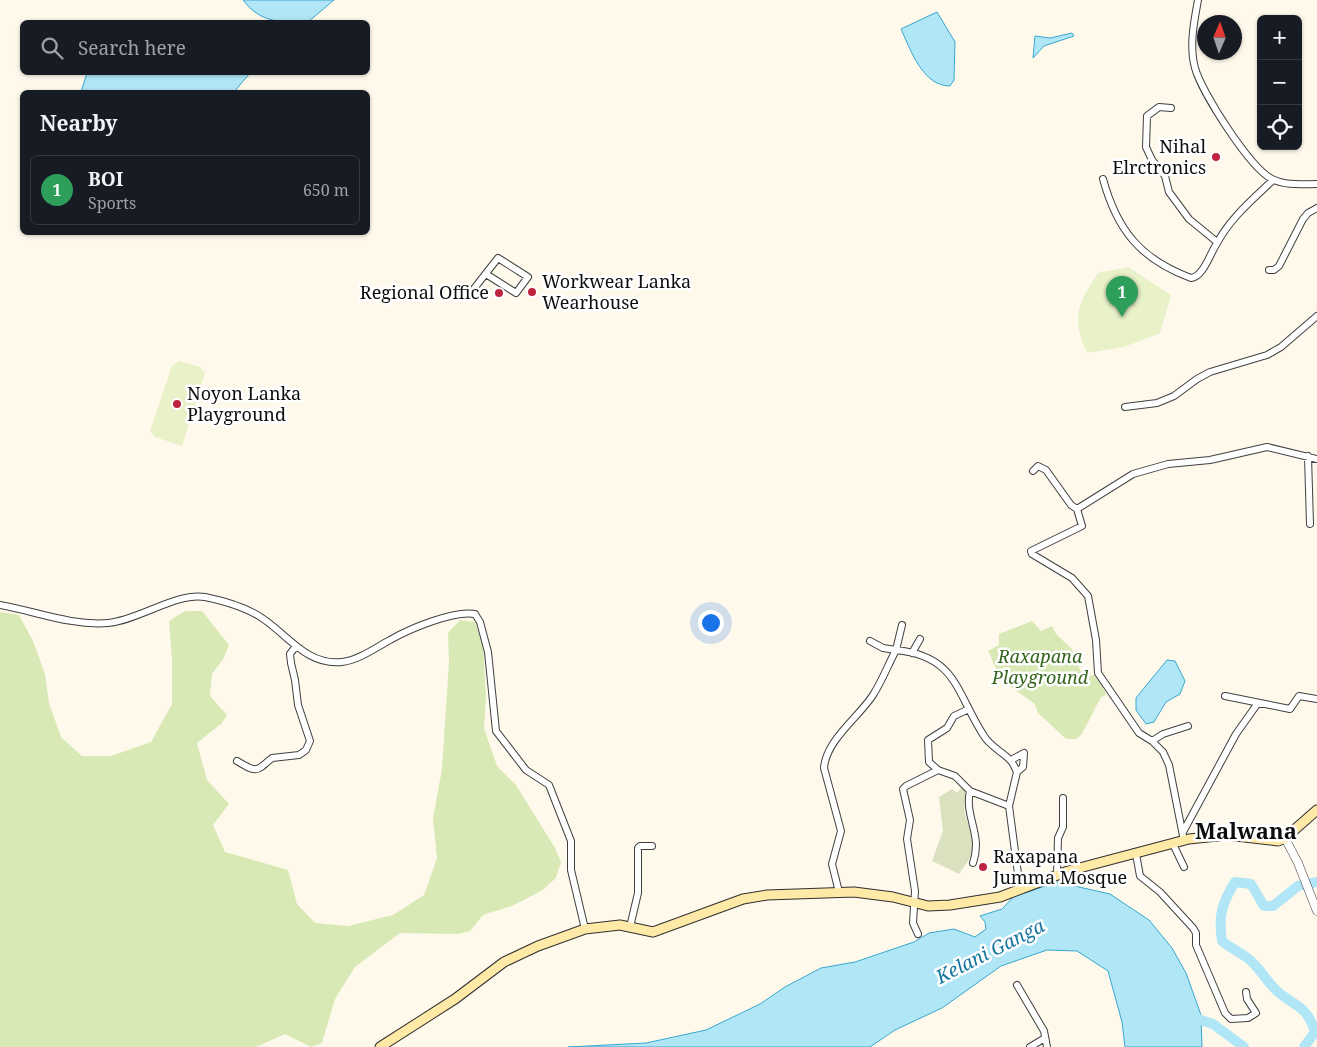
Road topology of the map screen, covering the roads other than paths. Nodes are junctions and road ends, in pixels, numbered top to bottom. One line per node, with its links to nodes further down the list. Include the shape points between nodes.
1 (1198, 0): 4 (street, via 1192,30 1195,68 1216,112 1261,172)
2 (1170, 108): 7 (street, via 1159,107 1147,116 1146,147 1165,176 1169,192 1189,219)
3 (1103, 179): 7 (street, via 1110,203 1130,239 1146,253 1184,275 1191,278 1199,275)
4 (1273, 180): 5 (street, via 1287,184); 7 (street, via 1236,215)
5 (1317, 184)
6 (1317, 208): 8 (street, via 1303,219 1279,266)
7 (1217, 242)
8 (1269, 270)
9 (486, 274): 9 (street, via 498,258 528,277 516,293); 10 (street)
10 (469, 295)
11 (1317, 316): 12 (street, via 1267,355 1210,372 1174,396 1157,403)
12 (1125, 407)
13 (1308, 456): 14 (street); 16 (street, via 1267,448 1210,460 1168,464 1133,474); 17 (street)
14 (1317, 459)
15 (1033, 471): 16 (street, via 1038,466 1046,470)
16 (1077, 509): 30 (street, via 1082,522 1080,529 1049,540 1031,551 1084,589 1096,640 1098,673 1139,733)
17 (1310, 524)
18 (0, 605): 22 (street, via 68,620 108,623 147,613 163,604 203,597 240,607 262,618)
19 (902, 625): 23 (street)
20 (920, 638): 24 (street)
21 (870, 641): 23 (street)
22 (296, 646): 32 (street, via 290,659 298,705 310,737 308,746 299,755 272,758 258,770); 52 (street, via 318,660 342,662 440,620 465,612 475,614 488,652 496,731 526,770 549,785 571,841 571,870)
23 (896, 650): 24 (street); 48 (street, via 874,694 845,727 825,760 824,768 841,831 832,864)
24 (912, 653): 28 (street, via 931,659 944,668 957,683)
25 (1225, 696): 27 (street)
26 (1317, 699): 27 (street, via 1299,696 1290,709)
27 (1258, 703): 39 (street, via 1236,734)
28 (969, 709): 31 (street, via 985,738); 33 (street, via 954,716 947,728 928,740 929,762)
29 (1188, 726): 30 (street)
30 (1152, 740): 39 (street, via 1169,765)
31 (1011, 760): 34 (street); 34 (street, via 1025,754 1022,768)
32 (237, 761)
33 (938, 770): 35 (street, via 955,776); 49 (street, via 903,790 910,820 907,839)
34 (1017, 772): 37 (street)
35 (970, 791): 37 (street); 44 (street, via 969,802 977,840)
36 (1063, 798): 46 (street)
37 (1009, 806): 47 (street)
38 (1317, 810): 40 (main road)
39 (1184, 836): 40 (main road, via 1227,835 1267,841); 41 (main road)
40 (1285, 838): 50 (street)
41 (1173, 844): 43 (main road); 45 (street)
42 (652, 846): 51 (street, via 638,848 638,892)
43 (1136, 854): 46 (main road); 55 (street, via 1140,876 1160,892 1196,933 1196,945 1225,1013 1231,1019 1248,1018 1256,1013)
44 (973, 863)
45 (1184, 867)
46 (1057, 875): 47 (main road)
47 (1020, 889): 49 (main road, via 950,905)
48 (839, 892): 49 (main road, via 867,893); 51 (main road, via 756,896 658,931)
49 (915, 903): 53 (street, via 913,923)
50 (1317, 911)
51 (630, 927): 52 (main road)
52 (585, 929): 57 (main road, via 504,962)
53 (918, 934)
54 (1017, 986): 56 (street)
55 (1246, 992)
56 (1046, 1038): 58 (street); 59 (street)
57 (380, 1047)
58 (1030, 1047)
59 (1048, 1047)

